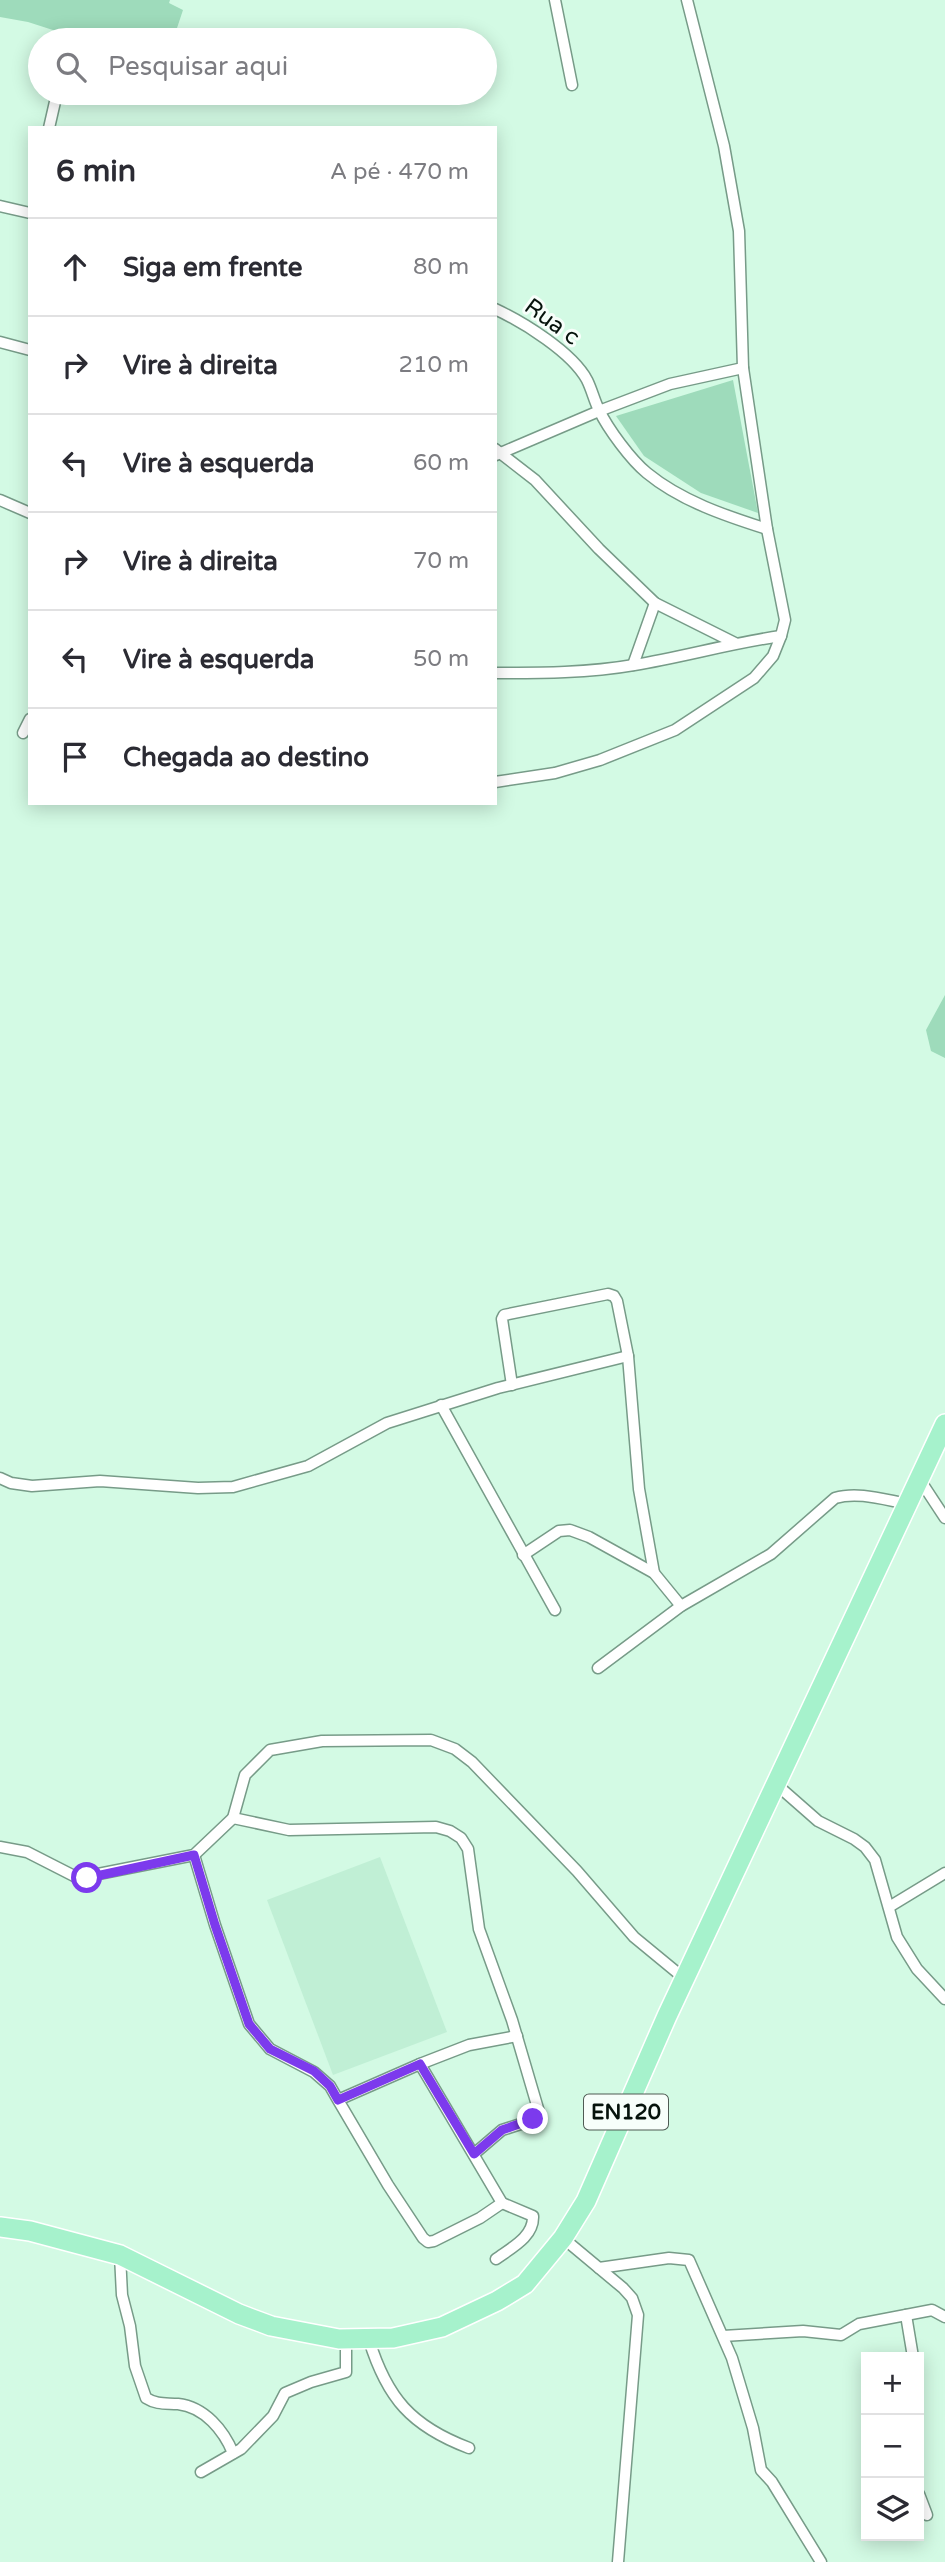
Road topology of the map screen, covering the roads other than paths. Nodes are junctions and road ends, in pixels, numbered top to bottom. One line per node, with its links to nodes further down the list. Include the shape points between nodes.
1 (555, 0): 3 (street)
2 (687, 0): 11 (street, via 724,146 738,231)
3 (572, 85)
4 (54, 105): 5 (street)
5 (49, 126)
6 (0, 206): 7 (street)
7 (28, 211)
8 (497, 310): 12 (street, Rua c, via 565,355 586,378)
9 (0, 342): 10 (street)
10 (28, 349)
11 (743, 368): 12 (street, via 670,384); 17 (street)
12 (599, 411): 13 (street); 17 (street, Rua c, via 646,473 694,502)
13 (497, 452)
14 (497, 453): 18 (street, via 535,480)
15 (0, 500): 16 (street)
16 (28, 512)
17 (767, 529): 19 (street, via 785,621)
18 (655, 603): 20 (street); 21 (street)
19 (781, 636): 20 (street); 25 (street, via 773,656 754,678 675,730 555,773)
20 (735, 643): 21 (street)
21 (633, 665): 22 (street)
22 (497, 673)
23 (28, 723): 24 (street)
24 (23, 733)
25 (497, 782)
26 (628, 1356): 27 (street); 27 (street, via 617,1301 608,1294 504,1315); 35 (street, via 639,1489)
27 (512, 1385): 28 (street)
28 (441, 1405): 30 (street, via 387,1423 308,1466 233,1487 100,1481 32,1486); 34 (street)
29 (945, 1424): 31 (highway, EN120)
30 (0, 1478)
31 (920, 1480): 32 (highway, EN120); 33 (street)
32 (908, 1504): 36 (street, via 858,1495 835,1499 771,1553); 39 (highway, EN120)
33 (945, 1518)
34 (523, 1555): 35 (street, via 559,1531 570,1530); 37 (street)
35 (654, 1573): 36 (street)
36 (681, 1606): 38 (street)
37 (555, 1610)
38 (598, 1668)
39 (777, 1785): 44 (street, via 817,1821 865,1847 875,1860); 45 (highway, EN120)
40 (233, 1818): 42 (street); 45 (street, via 245,1775 270,1750 322,1741 431,1740 472,1762 634,1937); 47 (street, via 289,1830 436,1827 461,1838 472,1865 479,1929)
41 (0, 1847): 42 (street, via 27,1852 78,1878)
42 (194, 1855): 49 (street, via 249,2024 270,2049 314,2071)
43 (945, 1873): 44 (street)
44 (888, 1907): 46 (street, via 908,1957)
45 (685, 1979): 53 (highway, EN120, via 586,2201)
46 (945, 2000)
47 (517, 2036): 48 (street, via 469,2045); 50 (street, via 538,2114 502,2130)
48 (420, 2064): 49 (street); 50 (street)
49 (338, 2100): 51 (street, via 428,2242)
50 (474, 2154): 51 (street)
51 (502, 2203): 55 (street, via 534,2220 529,2233)
52 (0, 2227): 54 (highway, EN120)
53 (563, 2238): 56 (street); 61 (highway, EN120, via 525,2284 497,2301 442,2327)
54 (120, 2255): 60 (highway, EN120, via 271,2326); 64 (street, via 122,2295 146,2398 159,2404 181,2404 205,2416 226,2437)
55 (496, 2259)
56 (599, 2268): 59 (street, via 669,2258 689,2260); 68 (street, via 632,2298 638,2315)
57 (906, 2315): 58 (street, via 932,2310); 59 (street, via 859,2324 841,2335 803,2331); 62 (street)
58 (945, 2317)
59 (723, 2336): 69 (street, via 753,2428 761,2470)
60 (346, 2339): 61 (highway, EN120); 64 (street, via 346,2372 285,2393 273,2416)
61 (369, 2340): 63 (street, via 393,2397 442,2436)
62 (912, 2352)
63 (469, 2448)
64 (233, 2453): 65 (street)
65 (201, 2472)
66 (924, 2507): 67 (street)
67 (927, 2515)
68 (618, 2562)
69 (821, 2562)

